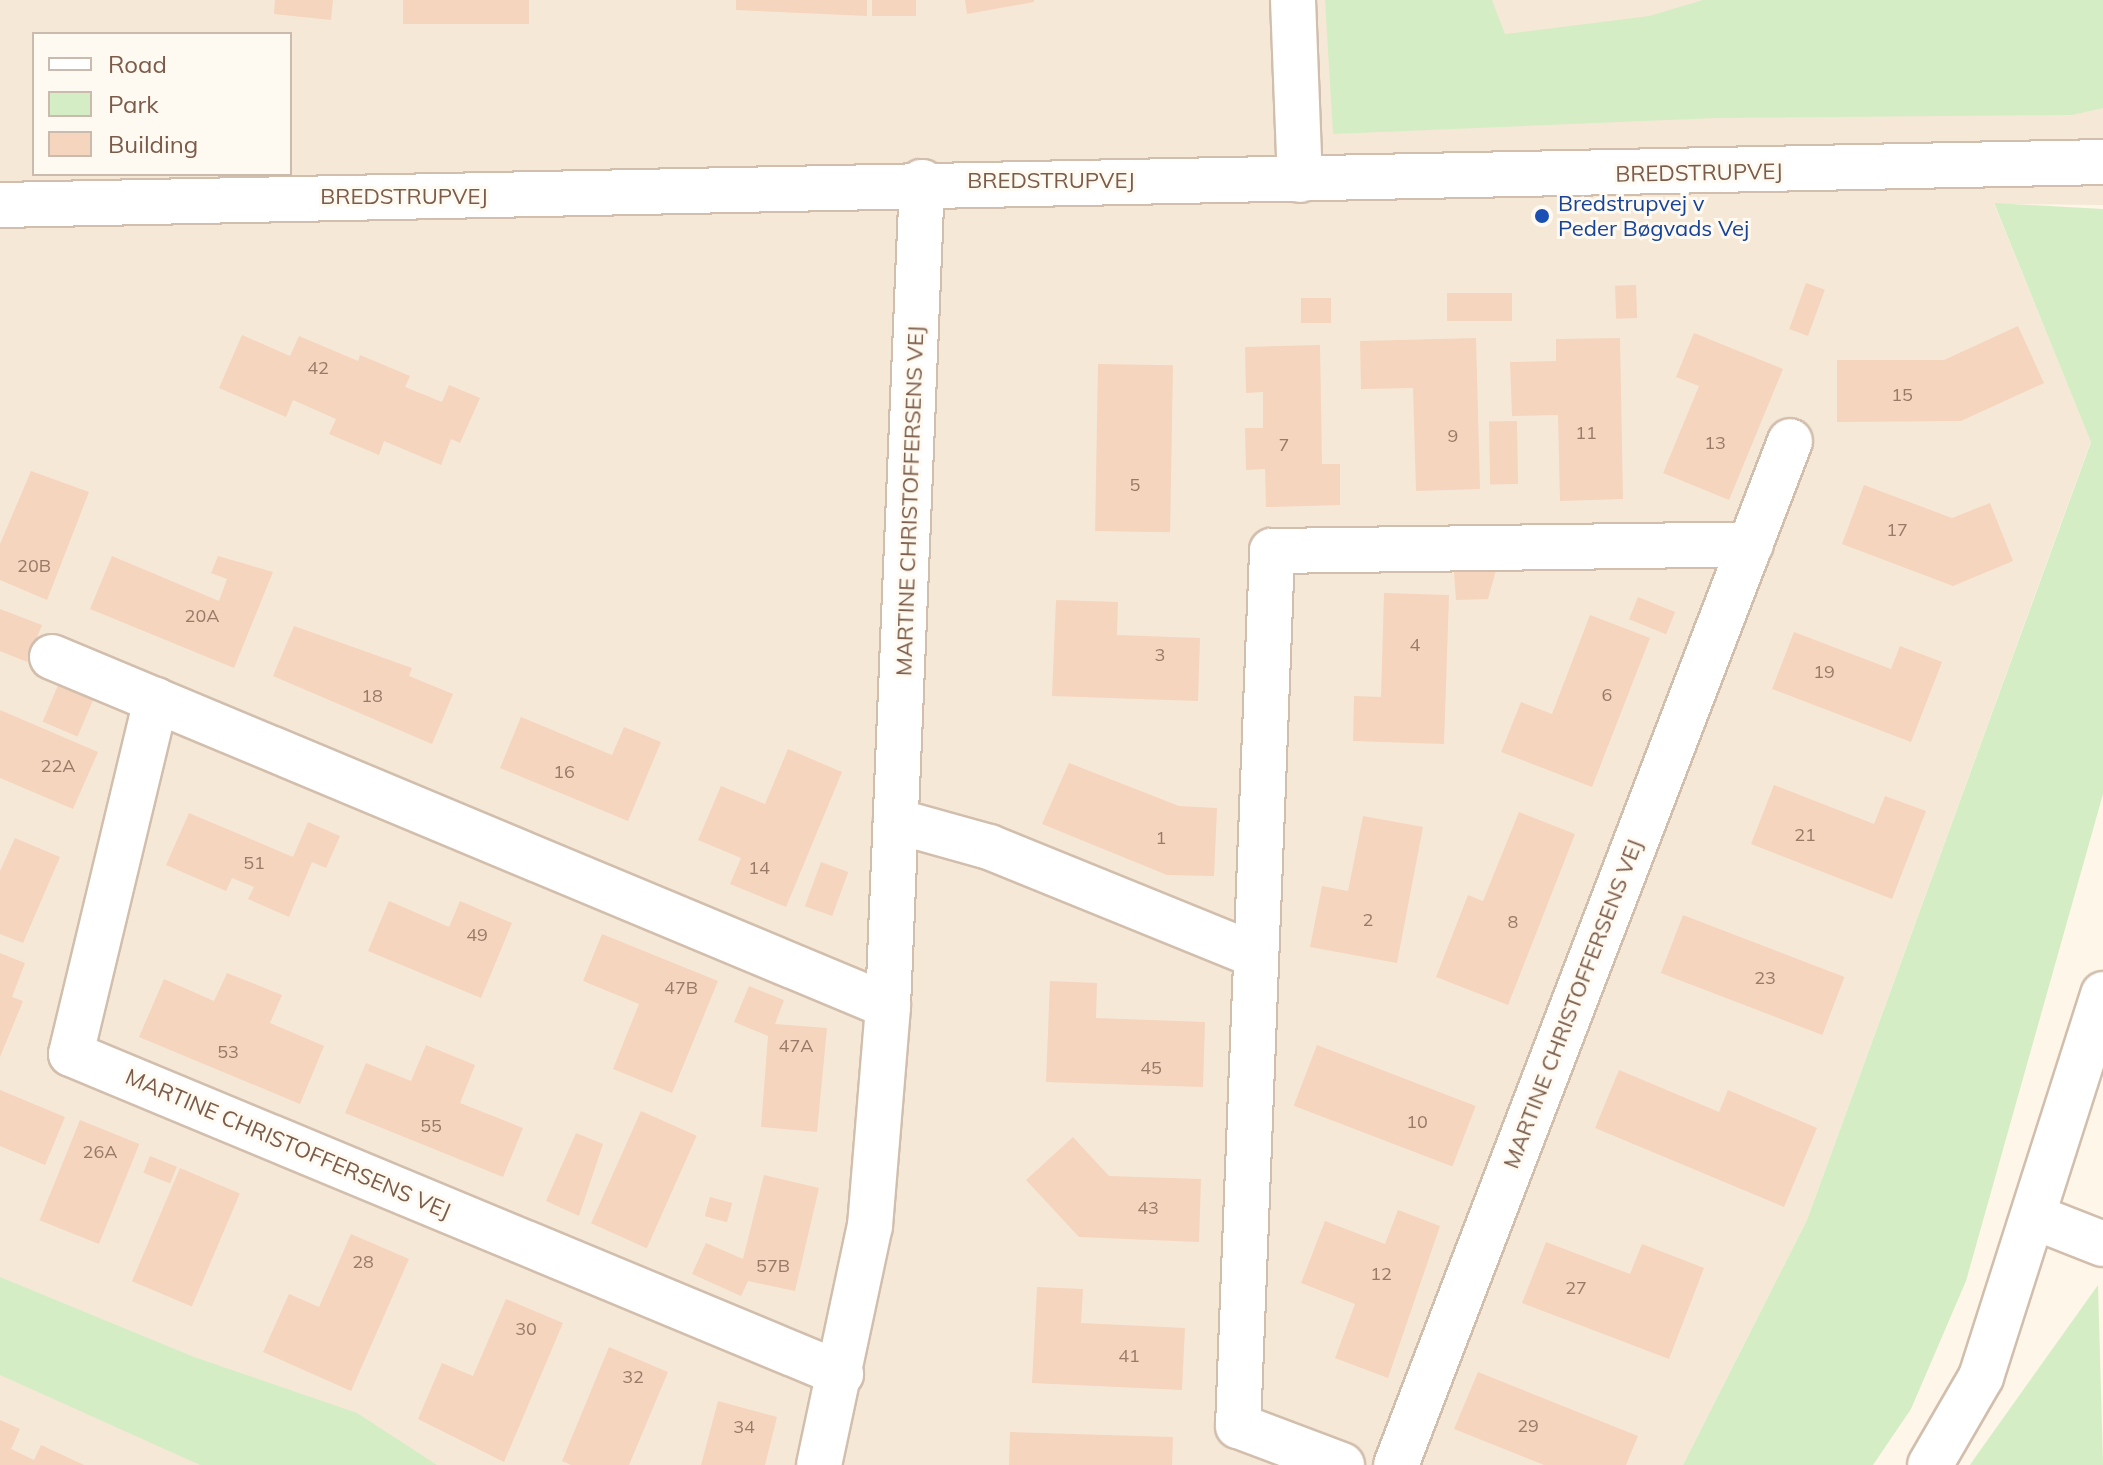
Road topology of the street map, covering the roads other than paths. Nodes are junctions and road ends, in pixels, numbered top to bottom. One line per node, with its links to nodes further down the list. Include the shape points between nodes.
1 (1293, 0): 3 (street)
2 (2103, 162): 3 (street, BREDSTRUPVEJ)
3 (1300, 180): 4 (street, BREDSTRUPVEJ)
4 (922, 182): 5 (street, BREDSTRUPVEJ, via 691,196); 10 (street, MARTINE CHRISTOFFERSENS VEJ)
5 (0, 205)
6 (1790, 441): 7 (street, MARTINE CHRISTOFFERSENS VEJ)
7 (1751, 544): 11 (street, via 1272,551); 19 (street, MARTINE CHRISTOFFERSENS VEJ)
8 (52, 657): 9 (street)
9 (156, 700): 13 (street); 16 (street, MARTINE CHRISTOFFERSENS VEJ, via 71,1054)
10 (896, 821): 11 (street, via 989,847); 13 (street, MARTINE CHRISTOFFERSENS VEJ)
11 (1252, 954): 18 (street, via 1238,1426)
12 (2103, 994): 14 (street)
13 (888, 1006): 16 (street, MARTINE CHRISTOFFERSENS VEJ, via 870,1226)
14 (2037, 1218): 15 (street); 20 (street, via 1981,1377)
15 (2103, 1244)
16 (841, 1374): 17 (street, MARTINE CHRISTOFFERSENS VEJ)
17 (819, 1465)
18 (1342, 1465)
19 (1396, 1465)
20 (1930, 1465)

